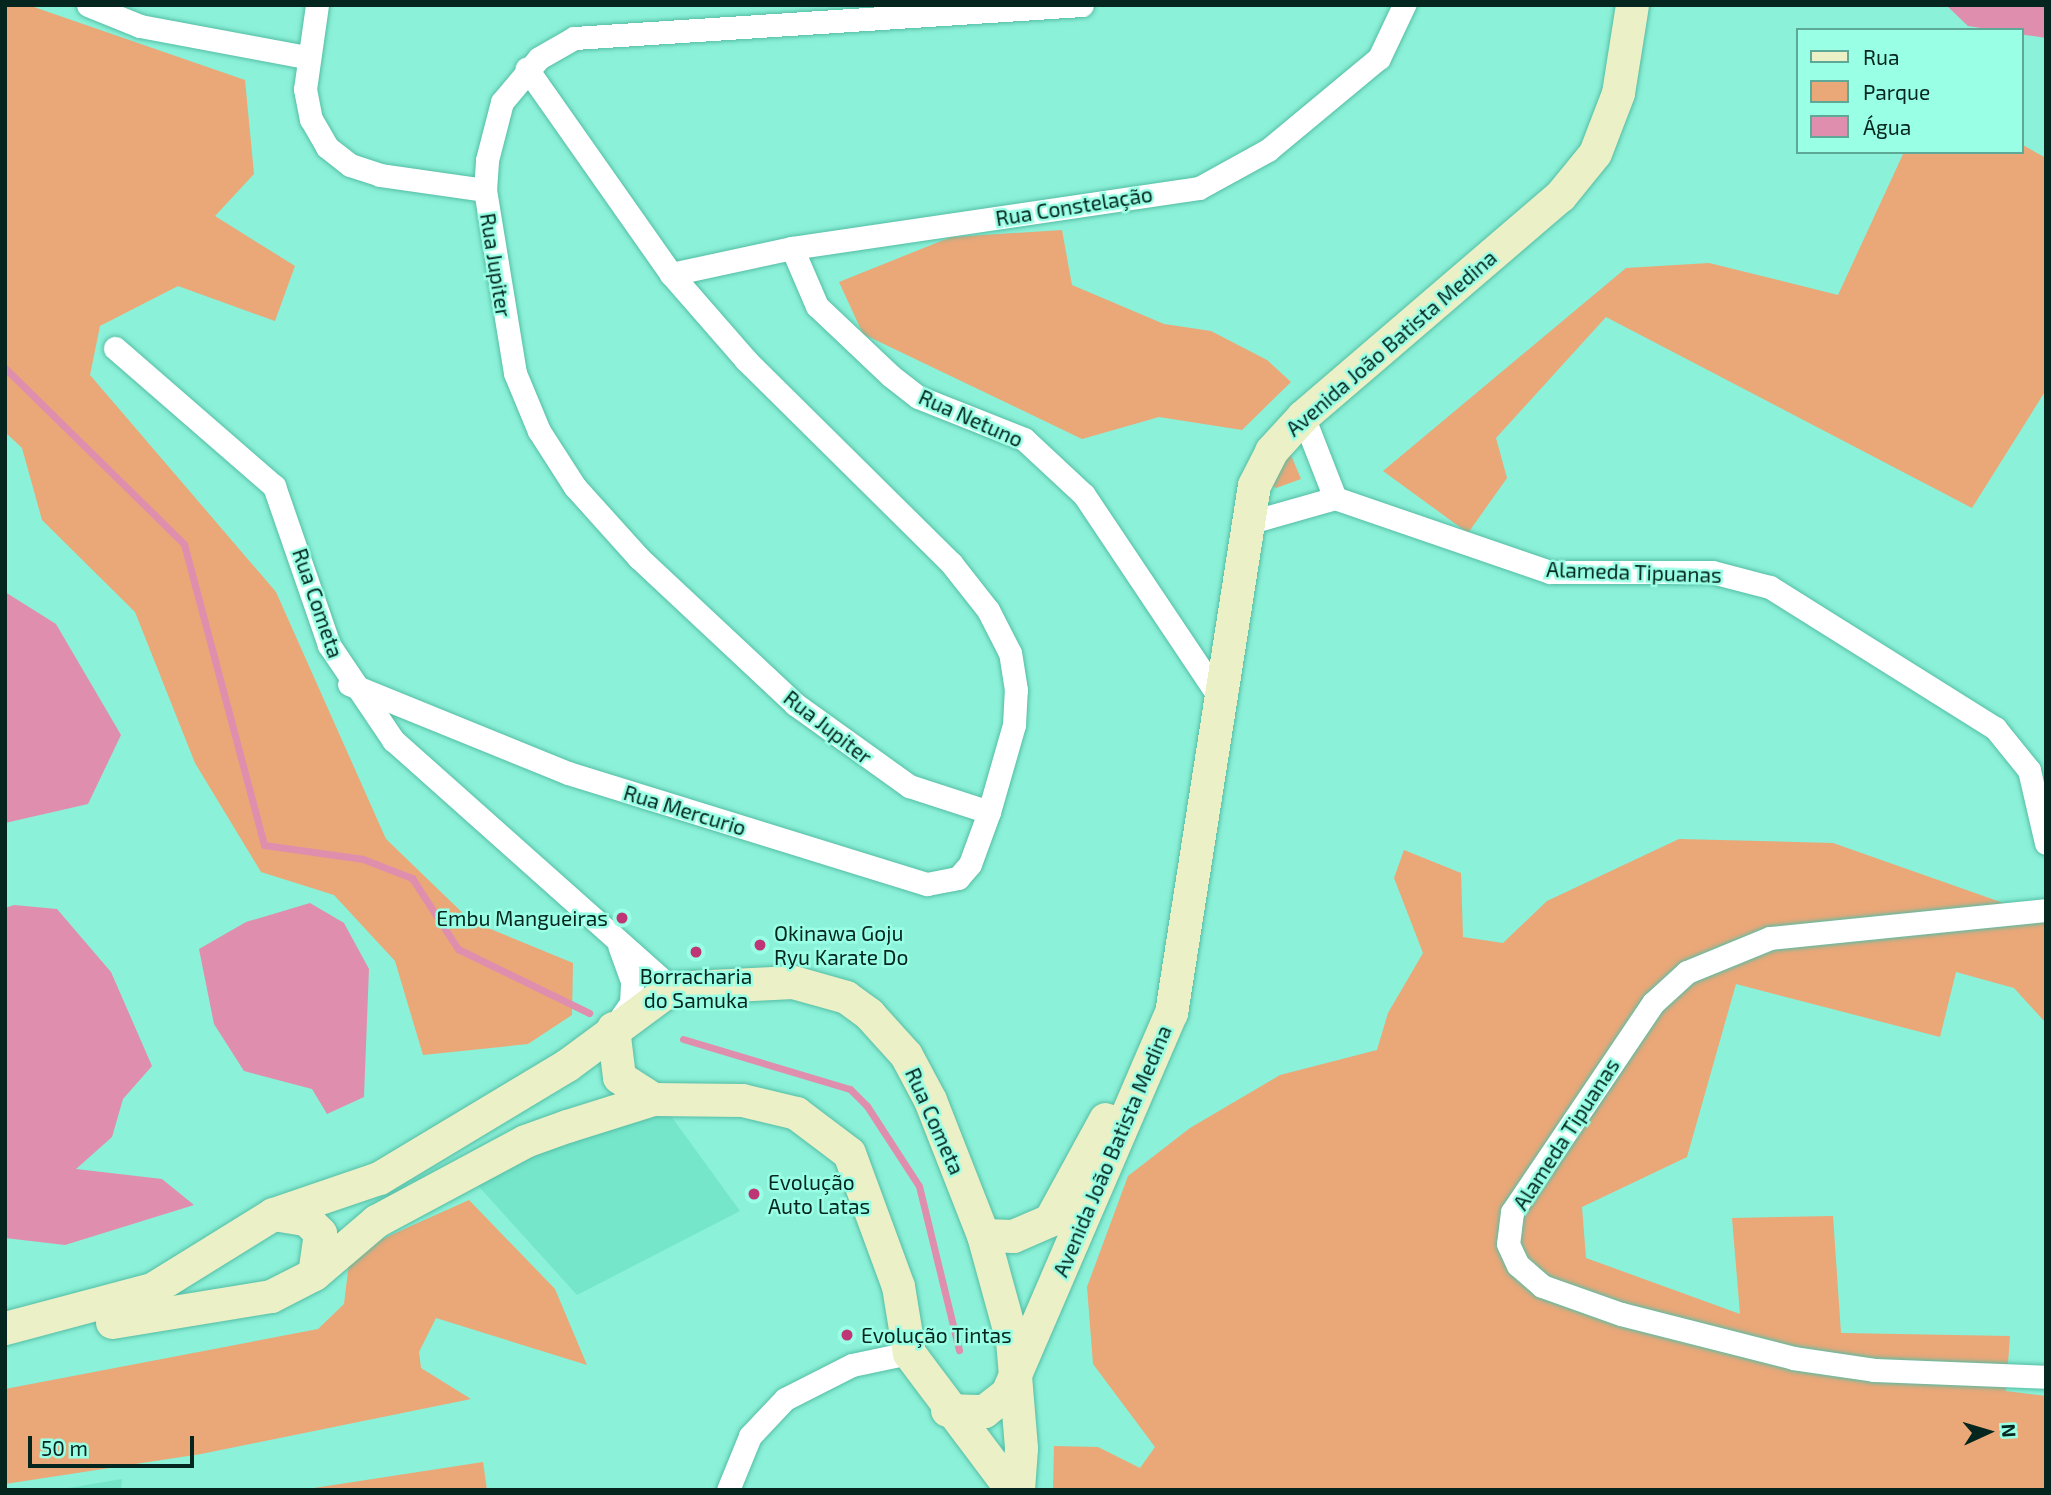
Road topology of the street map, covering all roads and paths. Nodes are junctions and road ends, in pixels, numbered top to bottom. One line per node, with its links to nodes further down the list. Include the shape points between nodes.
1 (88, 5): 7 (street, via 140,26)
2 (317, 5): 7 (street)
3 (1082, 5): 6 (street, Rua Jupiter)
4 (1404, 5): 10 (street, Rua Constelação, via 1378,58 1268,150 1199,188)
5 (1632, 5): 13 (main road, Avenida João Batista Medina, via 1618,93 1595,153 1560,196)
6 (840, 11): 8 (street, Rua Jupiter, via 592,33 561,43)
7 (305, 57): 9 (street, via 311,119 342,159 380,175)
8 (527, 69): 9 (street, Rua Jupiter, via 491,131); 11 (street)
9 (485, 190): 18 (street, Rua Jupiter, via 515,373 539,431 575,487 639,558 795,704 909,786)
10 (792, 248): 11 (street, Rua Constelação); 17 (street, Rua Netuno, via 817,306 891,376 918,397 1024,439 1083,495)
11 (671, 274): 18 (street, via 746,360 951,564 988,610 1010,653 1016,690 1014,725)
12 (116, 348): 16 (street, Rua Cometa, via 274,486 329,645)
13 (1303, 416): 14 (street); 15 (main road, Avenida João Batista Medina, via 1271,451)
14 (1335, 498): 15 (street); 19 (street, Alameda Tipuanas, via 1550,572 1712,572 1770,587 1995,728 2029,770)
15 (1244, 524): 17 (main road, Avenida João Batista Medina)
16 (349, 684): 18 (street, Rua Mercurio, via 568,773 927,884 958,878 970,864); 22 (street, Rua Cometa, via 433,782)
17 (1219, 697): 21 (main road, Avenida João Batista Medina)
18 (989, 812)
19 (2046, 843)
20 (2046, 910): 33 (street, Alameda Tipuanas, via 1770,938 1687,972 1653,1003 1512,1212 1508,1244 1518,1265 1542,1286 1621,1314 1793,1358 1874,1370)
21 (1185, 923): 27 (main road, Avenida João Batista Medina, via 1109,1111 1059,1208 1030,1231); 32 (main road, Avenida João Batista Medina, via 1179,982 1157,1051)
22 (618, 942): 23 (street, Rua Cometa); 24 (street, Rua Cometa, via 632,981 632,1003)
23 (671, 988): 24 (main road); 27 (main road, Rua Cometa, via 793,982 846,997 869,1014 906,1055 930,1100)
24 (613, 1028): 25 (main road, via 619,1077); 26 (main road, via 566,1065 379,1178)
25 (653, 1099): 28 (main road, via 525,1141 376,1221); 31 (main road, via 743,1100 796,1113 826,1130 849,1153 871,1199 898,1286)
26 (273, 1214): 28 (main road, via 306,1219 320,1233); 29 (main road, via 152,1289)
27 (983, 1235): 32 (main road, Avenida João Batista Medina)
28 (314, 1274): 30 (main road, via 244,1303 150,1313)
29 (5, 1328)
30 (5, 1351)
31 (909, 1353): 34 (main road); 35 (street, via 852,1365 785,1399 750,1436)
32 (1018, 1374): 34 (main road, via 996,1406); 36 (main road, Avenida João Batista Medina)
33 (2046, 1377)
34 (947, 1410): 36 (main road, Avenida João Batista Medina)
35 (728, 1490)
36 (1015, 1490)

